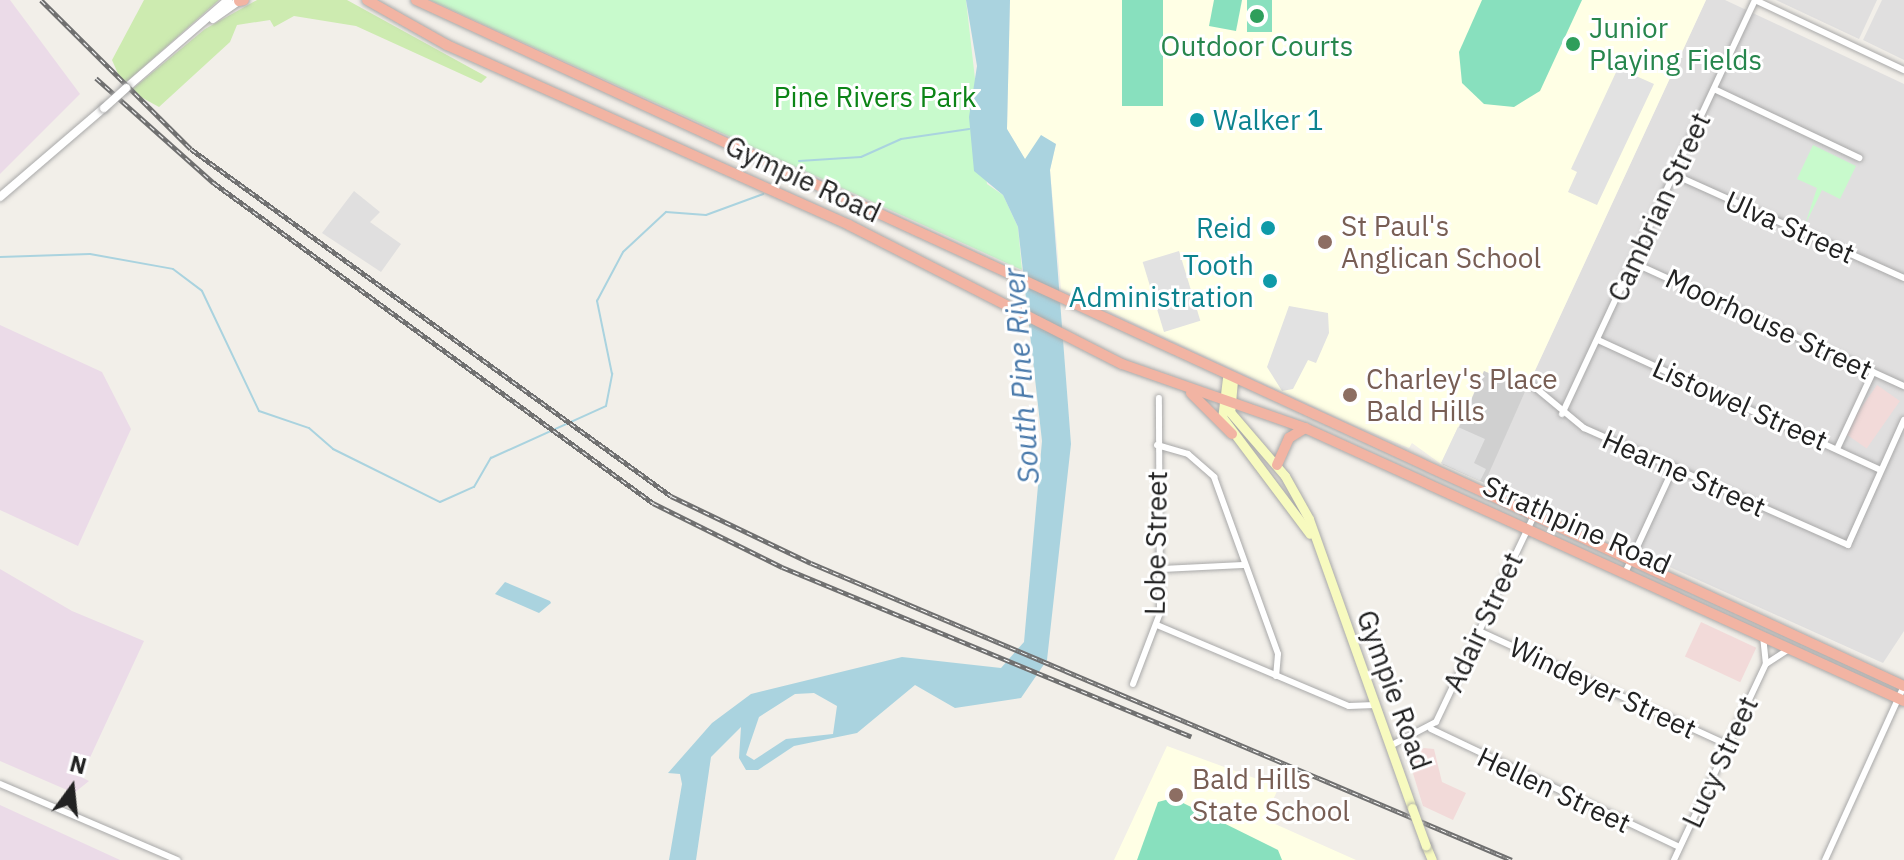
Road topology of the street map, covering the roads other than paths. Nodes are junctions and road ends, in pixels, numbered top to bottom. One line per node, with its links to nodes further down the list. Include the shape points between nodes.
1 (228, 0): 6 (street)
2 (241, 0): 6 (street)
3 (366, 0): 19 (highway, Gympie Road, via 1110,358)
4 (416, 0): 16 (highway, Gympie Road)
5 (1755, 0): 7 (street); 8 (street, Cambrian Street)
6 (195, 30): 11 (street, bridge)
7 (1904, 70)
8 (1714, 89): 9 (street); 10 (street, Cambrian Street)
9 (1859, 158)
10 (1675, 175): 12 (street, Cambrian Street); 13 (street, Ulva Street)
11 (0, 197)
12 (1634, 263): 14 (street, Cambrian Street); 15 (street, Moorhouse Street)
13 (1904, 278)
14 (1598, 340): 22 (street, Cambrian Street); 27 (street, Listowel Street)
15 (1873, 372): 18 (street, Moorhouse Street); 27 (street)
16 (1230, 379): 21 (main road); 31 (highway, Strathpine Road)
17 (1531, 384): 22 (street, Hearne Street)
18 (1904, 386)
19 (1187, 389): 21 (highway, Gympie Road); 25 (highway)
20 (1159, 398): 26 (street, Lobe Street)
21 (1224, 399): 24 (highway, Strathpine Road); 25 (main road, Gympie Road); 28 (main road, Gympie Road, via 1232,416)
22 (1562, 414): 29 (street, Hearne Street)
23 (1903, 424): 30 (street)
24 (1305, 428): 28 (highway, via 1289,438); 32 (highway, Strathpine Road)
25 (1232, 434): 33 (main road, Gympie Road)
26 (1157, 445): 35 (street, via 1188,454 1211,471); 36 (street, Lobe Street)
27 (1837, 449): 30 (street, Listowel Street)
28 (1277, 465): 33 (main road, Gympie Road, via 1304,507)
29 (1674, 467): 30 (street, Hearne Street, via 1848,545); 34 (street)
30 (1881, 470)
31 (1533, 518): 32 (street, Adair Street); 34 (highway, Strathpine Road)
32 (1527, 528): 37 (highway, Strathpine Road); 39 (street, Adair Street)
33 (1312, 536): 47 (main road, Gympie Road)
34 (1630, 562): 37 (street); 45 (highway, Strathpine Road)
35 (1245, 565): 36 (street); 43 (street, via 1278,654)
36 (1160, 569): 38 (street, Lobe Street)
37 (1625, 573): 40 (highway, Strathpine Road)
38 (1157, 625): 43 (street); 44 (street, Lobe Street)
39 (1479, 631): 48 (street, Adair Street); 49 (street, Windeyer Street)
40 (1763, 636): 41 (highway, Strathpine Road); 42 (street, Lucy Street)
41 (1792, 649): 42 (street, Lucy Street); 46 (highway, Strathpine Road)
42 (1766, 664): 49 (street, Lucy Street)
43 (1276, 676): 47 (street, via 1349,706)
44 (1133, 684)
45 (1904, 686): 46 (street)
46 (1902, 700): 56 (street)
47 (1375, 705): 50 (main road, Gympie Road)
48 (1431, 729): 50 (street); 52 (street, Hellen Street)
49 (1728, 745): 52 (street, Lucy Street)
50 (1390, 746): 54 (main road, Gympie Road, bridge)
51 (0, 784): 53 (street)
52 (1679, 847): 55 (street, Lucy Street)
53 (177, 860)
54 (1432, 860)
55 (1674, 860)
56 (1825, 860)

